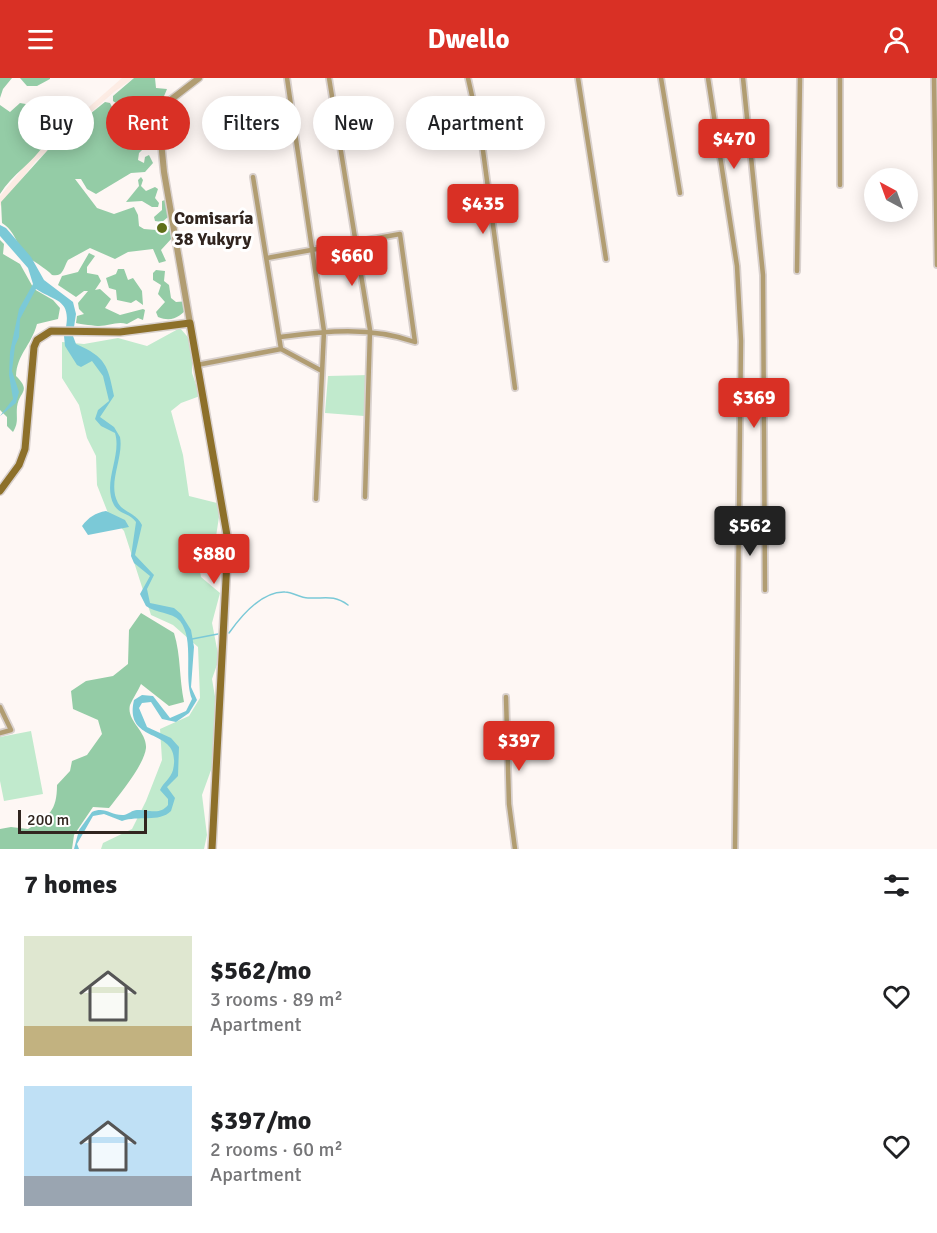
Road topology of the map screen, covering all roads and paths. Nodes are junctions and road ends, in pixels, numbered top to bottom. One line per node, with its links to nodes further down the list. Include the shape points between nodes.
1 (199, 78): 21 (street, via 164,105 159,120)
2 (287, 78): 16 (street)
3 (329, 78): 15 (street)
4 (468, 78): 28 (street, via 481,136)
5 (578, 78): 18 (street)
6 (661, 78): 14 (street)
7 (708, 78): 38 (street, via 737,266 741,340)
8 (743, 78): 32 (street, via 763,275)
9 (800, 78): 20 (street)
10 (840, 78): 13 (street)
11 (934, 78): 19 (street)
12 (253, 177): 17 (street)
13 (840, 185)
14 (680, 193)
15 (357, 242): 16 (street); 22 (street); 22 (street, via 400,234 415,342)
16 (313, 249): 17 (street); 23 (street)
17 (267, 258): 24 (street)
18 (606, 259)
19 (937, 265)
20 (797, 271)
21 (190, 323): 26 (main road); 29 (main road, via 120,332 44,334 34,347 25,449 19,465)
22 (369, 330): 23 (street); 30 (street)
23 (324, 331): 24 (street); 27 (street)
24 (280, 337): 25 (street)
25 (281, 349): 26 (street); 27 (street)
26 (197, 365): 36 (main road, via 228,541)
27 (322, 371): 31 (street)
28 (515, 388)
29 (0, 491)
30 (365, 497)
31 (316, 499)
32 (765, 590)
33 (506, 697): 37 (street, via 509,804)
34 (0, 707): 35 (street, via 10,730)
35 (0, 733)
36 (212, 849)
37 (515, 849)
38 (735, 849)

